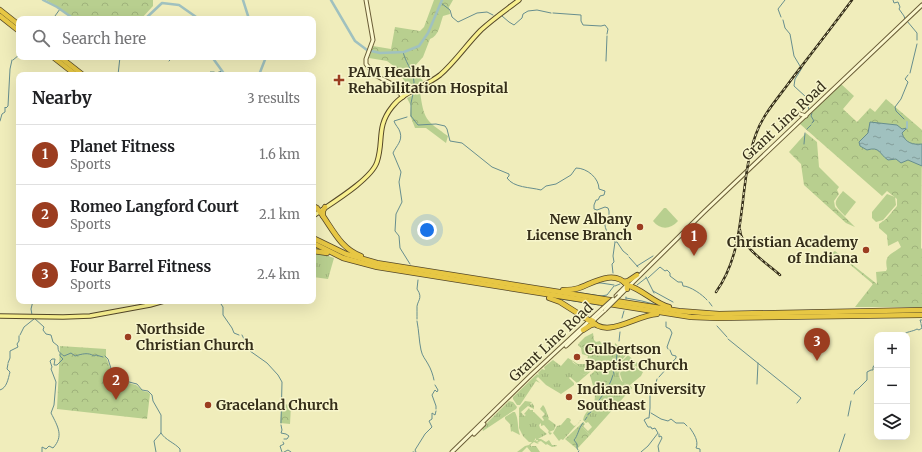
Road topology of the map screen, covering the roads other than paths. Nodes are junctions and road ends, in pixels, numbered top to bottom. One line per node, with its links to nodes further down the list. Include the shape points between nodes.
1 (366, 0): 12 (main road, via 374,40 366,63 373,74 392,84)
2 (519, 0): 12 (main road, via 485,27 441,74)
3 (922, 5): 14 (main road, Grant Line Road)
4 (0, 10): 6 (highway)
5 (0, 16): 7 (highway)
6 (16, 23)
7 (16, 29)
8 (57, 60): 10 (highway)
9 (64, 60): 11 (highway)
10 (72, 72)
11 (79, 72)
12 (403, 97): 15 (main road, via 384,120 380,133 379,156 373,170 364,179)
13 (800, 114): 14 (main road)
14 (806, 116): 19 (main road, Grant Line Road)
15 (320, 208): 21 (highway, via 340,241 354,253)
16 (316, 240): 21 (highway, via 354,257)
17 (316, 245): 20 (highway)
18 (316, 251): 20 (highway)
19 (662, 253): 22 (main road, Grant Line Road); 23 (main road, Grant Line Road)
20 (351, 261): 27 (highway)
21 (403, 267): 25 (highway)
22 (638, 275): 24 (highway, via 628,281)
23 (635, 280): 24 (main road, Grant Line Road); 26 (highway, via 633,285)
24 (627, 285): 25 (highway, via 606,278 571,290); 26 (highway); 36 (main road, Grant Line Road, bridge)
25 (532, 288): 30 (highway)
26 (636, 289): 30 (highway, via 662,305)
27 (519, 290): 34 (highway); 35 (highway, via 554,299)
28 (154, 304): 33 (main road, via 103,315)
29 (922, 310): 31 (highway)
30 (693, 315): 31 (highway); 34 (highway)
31 (702, 315): 32 (highway, via 745,318)
32 (922, 315)
33 (0, 316)
34 (682, 316): 36 (highway, via 648,315 612,327 604,327)
35 (585, 318): 36 (highway); 37 (highway)
36 (592, 321): 37 (main road, Grant Line Road); 38 (highway, via 591,325)
37 (586, 325): 39 (main road, Grant Line Road)
38 (583, 330): 39 (main road, Grant Line Road)
39 (457, 448): 40 (main road, Grant Line Road)
40 (452, 452)

